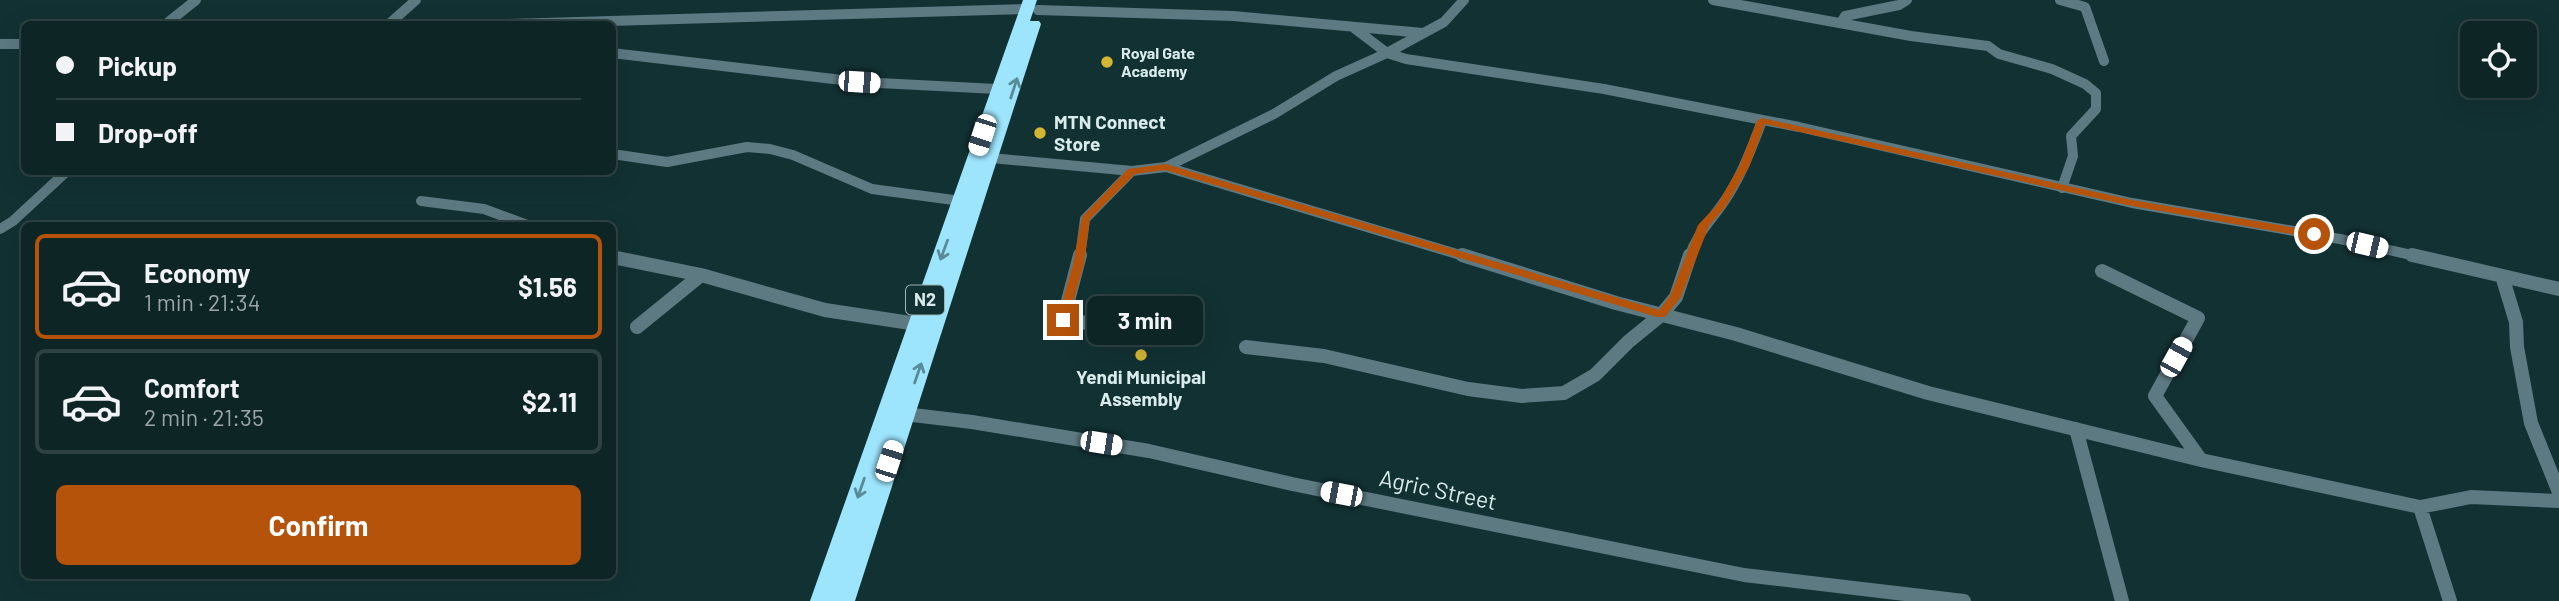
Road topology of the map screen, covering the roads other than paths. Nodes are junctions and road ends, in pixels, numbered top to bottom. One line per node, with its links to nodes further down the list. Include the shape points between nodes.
1 (196, 0): 8 (street)
2 (416, 0): 9 (street)
3 (1464, 0): 13 (street, via 1444,22)
4 (1713, 0): 11 (street)
5 (1907, 0): 11 (street, via 1844,16)
6 (2060, 0): 18 (street, via 2085,7)
7 (1034, 5): 10 (street); 12 (street); 19 (highway, N2); 22 (highway, N2, one-way to 7)
8 (170, 21)
9 (392, 21)
10 (589, 21)
11 (1841, 23): 26 (street, via 1988,46 2085,84 2096,93 2095,108 2071,136 2073,156)
12 (1354, 28): 13 (street); 17 (street)
13 (1423, 33): 17 (street)
14 (0, 44): 15 (street)
15 (21, 44)
16 (616, 52): 19 (street, via 859,82)
17 (1387, 53): 20 (street); 23 (street)
18 (2104, 61)
19 (997, 89): 28 (highway, N2)
20 (1762, 121): 26 (street); 36 (street, via 1744,167 1704,225 1675,297)
21 (616, 155): 28 (street, via 667,162 733,149 770,149 872,188)
22 (991, 158): 24 (street); 41 (highway, N2, one-way to 22)
23 (1166, 167): 24 (street); 36 (street)
24 (1132, 171): 39 (street, via 1085,219 1079,264 1063,320)
25 (63, 175): 30 (street)
26 (2062, 188): 34 (street, via 2340,239)
27 (421, 201): 29 (street, via 484,209)
28 (961, 201): 37 (highway, N2, one-way to 37)
29 (519, 222)
30 (0, 229)
31 (616, 258): 33 (street)
32 (2102, 271): 43 (street, via 2197,318 2155,396)
33 (701, 275): 37 (street, via 825,310); 38 (street)
34 (2502, 276): 35 (street); 44 (street, via 2516,321 2531,423)
35 (2559, 289)
36 (1661, 315): 40 (street, via 1595,374 1564,393 1553,394 1522,396 1468,389 1324,356); 42 (street, via 1928,393)
37 (916, 324): 41 (highway, N2)
38 (637, 327)
39 (1170, 333)
40 (1247, 347)
41 (895, 414): 47 (highway, N2, one-way to 47); 48 (highway, N2); 49 (street, Agric Street, via 1149,451 1744,575)
42 (2076, 429): 43 (street); 50 (street)
43 (2201, 460): 46 (street)
44 (2559, 492)
45 (2559, 501): 46 (street, via 2474,496 2441,498)
46 (2420, 507): 51 (street)
47 (822, 601)
48 (843, 601)
49 (1964, 601)
50 (2122, 601)
51 (2450, 601)

